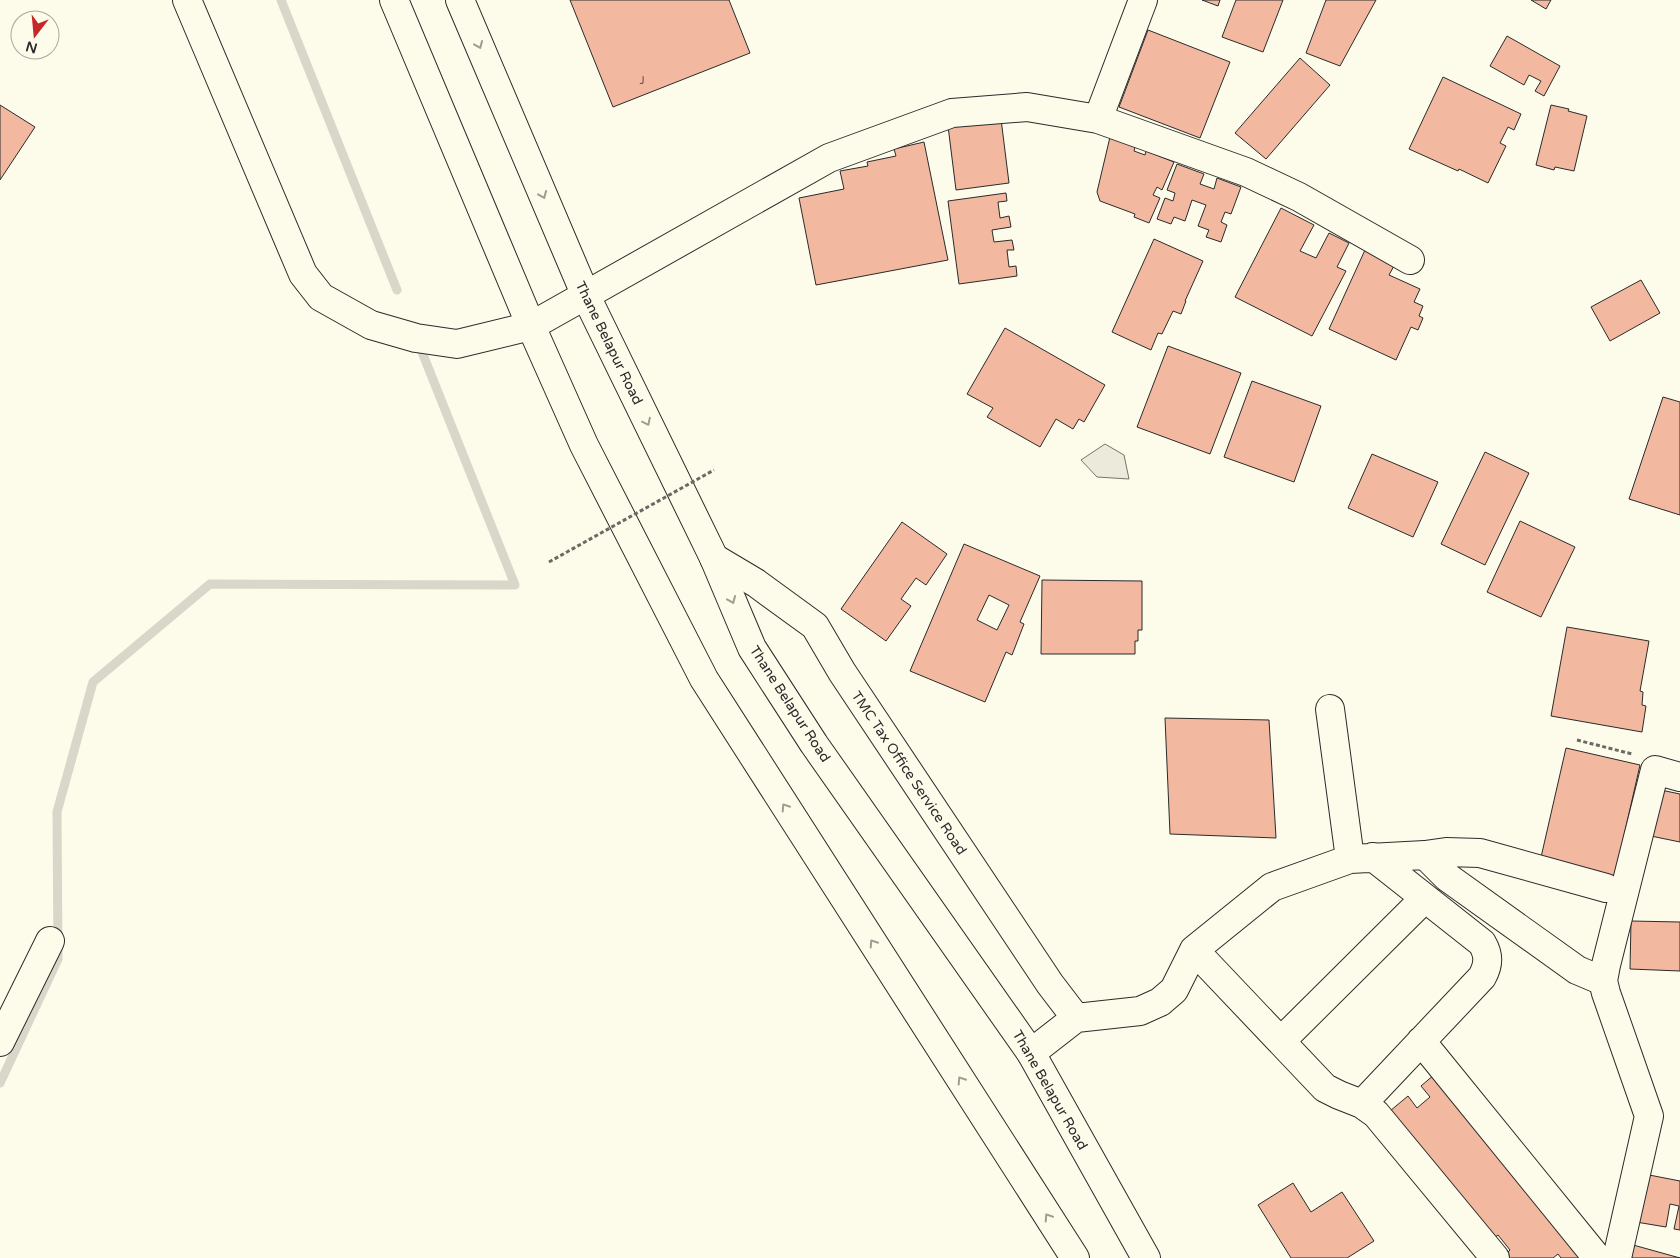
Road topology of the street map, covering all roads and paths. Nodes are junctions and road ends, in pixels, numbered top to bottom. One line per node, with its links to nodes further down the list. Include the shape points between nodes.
1 (187, 0): 8 (street, via 303,274 321,297 371,325 416,338 457,344)
2 (394, 0): 8 (street)
3 (460, 0): 7 (street, Thane Belapur Road, one-way to 7)
4 (1142, 0): 5 (street)
5 (1098, 119): 6 (street, via 1246,172 1299,197); 7 (street, via 1027,107 952,113 830,158)
6 (1410, 260)
7 (586, 296): 8 (street); 10 (street, Thane Belapur Road, one-way to 10)
8 (531, 326): 28 (street, one-way to 8, via 704,679 584,446)
9 (714, 470): 11 (path, bridge)
10 (714, 558): 22 (street, TMC Tax Office Service Road, via 756,583 815,626 1039,968); 26 (street, Thane Belapur Road, one-way to 26, via 752,648 814,744)
11 (548, 562)
12 (1330, 709): 16 (street)
13 (1577, 740): 14 (path, via 1634,754)
14 (1668, 774): 21 (street)
15 (1425, 855): 16 (street); 17 (street, via 1480,853); 21 (street, via 1447,876 1577,970)
16 (1361, 858): 18 (street); 20 (street, via 1272,887)
17 (1606, 888)
18 (1425, 898): 23 (street, via 1482,943 1488,961 1482,977); 25 (street)
19 (50, 941): 24 (street)
20 (1194, 950): 22 (street, via 1174,990 1160,1002 1140,1011); 25 (street)
21 (1603, 981): 32 (street, via 1649,1116)
22 (1076, 1018): 26 (street)
23 (1421, 1041): 27 (street); 31 (street)
24 (0, 1042)
25 (1281, 1042): 27 (street, via 1325,1088)
26 (1032, 1053): 29 (street, Thane Belapur Road)
27 (1362, 1104): 30 (street, via 1376,1114)
28 (1075, 1258)
29 (1146, 1258)
30 (1495, 1258)
31 (1594, 1258)
32 (1617, 1258)

